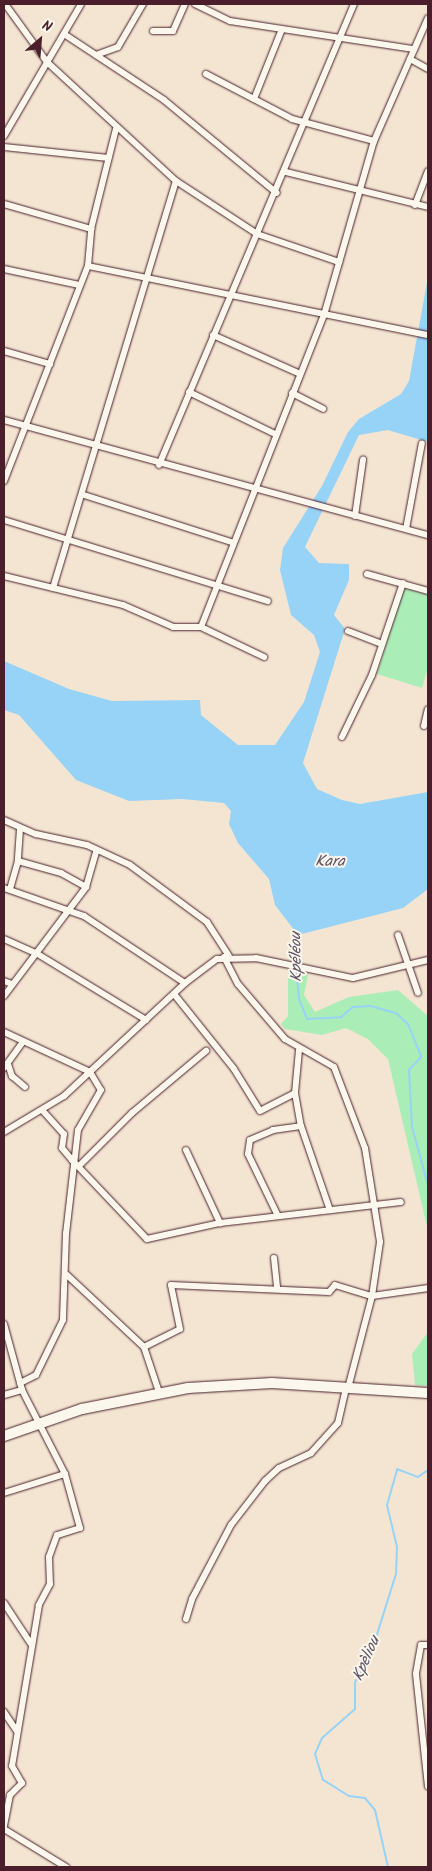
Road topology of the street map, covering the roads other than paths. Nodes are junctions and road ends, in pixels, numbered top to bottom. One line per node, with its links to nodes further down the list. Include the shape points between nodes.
1 (5, 4): 15 (street)
2 (81, 4): 10 (street)
3 (143, 4): 13 (street, via 118,47)
4 (185, 4): 9 (street, via 174,31)
5 (195, 4): 8 (street, via 230,21)
6 (354, 4): 11 (street)
7 (428, 18): 12 (street)
8 (282, 29): 11 (street); 18 (street)
9 (153, 31)
10 (64, 34): 13 (street); 15 (street)
11 (339, 38): 12 (street); 19 (street)
12 (414, 49): 14 (street)
13 (96, 54): 29 (street, via 164,100)
14 (410, 59): 16 (street); 22 (street)
15 (46, 62): 20 (street); 21 (street)
16 (428, 69)
17 (206, 74): 18 (street)
18 (254, 99): 19 (street)
19 (307, 122): 22 (street); 26 (street)
20 (116, 129): 24 (street); 27 (street)
21 (4, 136)
22 (374, 141): 28 (street)
23 (4, 147): 24 (street)
24 (108, 158): 33 (street)
25 (428, 171): 31 (street)
26 (286, 172): 28 (street); 29 (street)
27 (176, 181): 34 (street); 38 (street)
28 (359, 191): 31 (street); 35 (street)
29 (277, 192): 34 (street)
30 (4, 204): 33 (street)
31 (415, 205): 32 (street)
32 (428, 207)
33 (91, 229): 36 (street)
34 (257, 234): 35 (street); 40 (street)
35 (339, 262): 41 (street)
36 (88, 266): 38 (street); 39 (street)
37 (4, 269): 39 (street)
38 (150, 278): 40 (street); 54 (street)
39 (79, 285): 45 (street)
40 (230, 294): 41 (street); 42 (street)
41 (324, 315): 43 (street); 46 (street)
42 (213, 335): 46 (street); 47 (street)
43 (428, 335)
44 (4, 351): 45 (street)
45 (50, 364): 51 (street)
46 (300, 374): 48 (street)
47 (189, 392): 52 (street); 56 (street)
48 (292, 393): 49 (street); 52 (street)
49 (323, 409)
50 (4, 420): 51 (street)
51 (27, 428): 54 (street); 57 (street)
52 (275, 434): 59 (street)
53 (422, 444): 63 (street)
54 (97, 448): 56 (street); 60 (street)
55 (363, 460): 61 (street)
56 (158, 465): 59 (street)
57 (6, 471): 58 (street)
58 (4, 481)
59 (255, 488): 61 (street); 66 (street)
60 (84, 495): 65 (street); 66 (street)
61 (355, 516): 63 (street)
62 (4, 520): 65 (street)
63 (406, 529): 64 (street)
64 (428, 535)
65 (66, 542): 70 (street); 71 (street)
66 (234, 544): 70 (street)
67 (368, 574): 69 (street)
68 (4, 576): 71 (street)
69 (403, 583): 72 (street); 76 (street)
70 (219, 585): 73 (street); 74 (street)
71 (53, 588): 74 (street, via 123,605 173,628)
72 (428, 591)
73 (268, 601)
74 (201, 627): 77 (street)
75 (348, 630): 76 (street)
76 (382, 644): 80 (street)
77 (264, 657)
78 (428, 709): 79 (street)
79 (424, 726)
80 (342, 737)
81 (4, 820): 82 (street)
82 (20, 829): 83 (street, via 87,845); 84 (street)
83 (96, 852): 85 (street); 91 (street, via 130,865 207,922)
84 (18, 860): 85 (street, via 61,873); 86 (street)
85 (86, 887): 87 (street)
86 (7, 888): 87 (street)
87 (66, 909): 90 (street); 95 (street, via 112,931)
88 (398, 935): 93 (street)
89 (4, 940): 90 (street)
90 (36, 953): 96 (street); 100 (street)
91 (226, 957): 93 (street, via 353,978); 95 (street, via 207,964); 103 (street, via 238,984)
92 (428, 960): 93 (street)
93 (408, 966): 97 (street)
94 (4, 981): 96 (street)
95 (185, 983): 98 (street)
96 (12, 984): 99 (street)
97 (418, 993)
98 (174, 994): 100 (street); 108 (street, via 234,1069 260,1111)
99 (4, 996)
100 (146, 1020): 106 (street)
101 (4, 1032): 102 (street)
102 (23, 1042): 105 (street); 106 (street)
103 (299, 1050): 108 (street); 115 (street, via 334,1067 342,1082 366,1148)
104 (206, 1051): 113 (street, via 132,1113)
105 (6, 1066): 107 (street)
106 (90, 1072): 109 (street); 113 (street, via 100,1083 101,1094 81,1124)
107 (25, 1087)
108 (295, 1093): 110 (street)
109 (43, 1111): 111 (street); 113 (street, via 64,1134 62,1148)
110 (301, 1126): 116 (street); 117 (street, via 273,1130 250,1140 248,1154)
111 (5, 1129)
112 (186, 1150): 118 (street)
113 (78, 1165): 118 (street, via 147,1239); 120 (street, via 66,1233)
114 (401, 1202): 115 (street)
115 (372, 1205): 116 (street); 123 (street, via 380,1242)
116 (330, 1210): 117 (street)
117 (278, 1216): 118 (street)
118 (220, 1222)
119 (274, 1258): 121 (street)
120 (67, 1275): 125 (street); 127 (street, via 63,1320 48,1344 49,1356 36,1375)
121 (277, 1287): 123 (street, via 329,1292 335,1285); 125 (street, via 171,1285 180,1329)
122 (428, 1288): 123 (street)
123 (372, 1296): 128 (street)
124 (4, 1324): 126 (street)
125 (144, 1347): 130 (street)
126 (6, 1349): 127 (street)
127 (20, 1382): 129 (street)
128 (347, 1388): 130 (main road, via 265,1383); 131 (main road); 138 (street, via 338,1423 311,1453 279,1468 265,1481 231,1525 192,1599)
129 (22, 1390): 132 (street); 133 (street)
130 (159, 1392): 133 (main road)
131 (428, 1393)
132 (4, 1395)
133 (36, 1423): 134 (main road); 135 (street)
134 (4, 1436)
135 (65, 1474): 136 (street); 139 (street, via 80,1528 57,1535 53,1544 50,1584 39,1605)
136 (4, 1493)
137 (4, 1603): 139 (street)
138 (186, 1619)
139 (32, 1644): 142 (street)
140 (428, 1645): 143 (street, via 420,1645 416,1674)
141 (4, 1712): 142 (street)
142 (17, 1731): 144 (street, via 12,1766 22,1783 10,1795)
143 (428, 1786)
144 (4, 1828): 145 (street)
145 (64, 1867)

